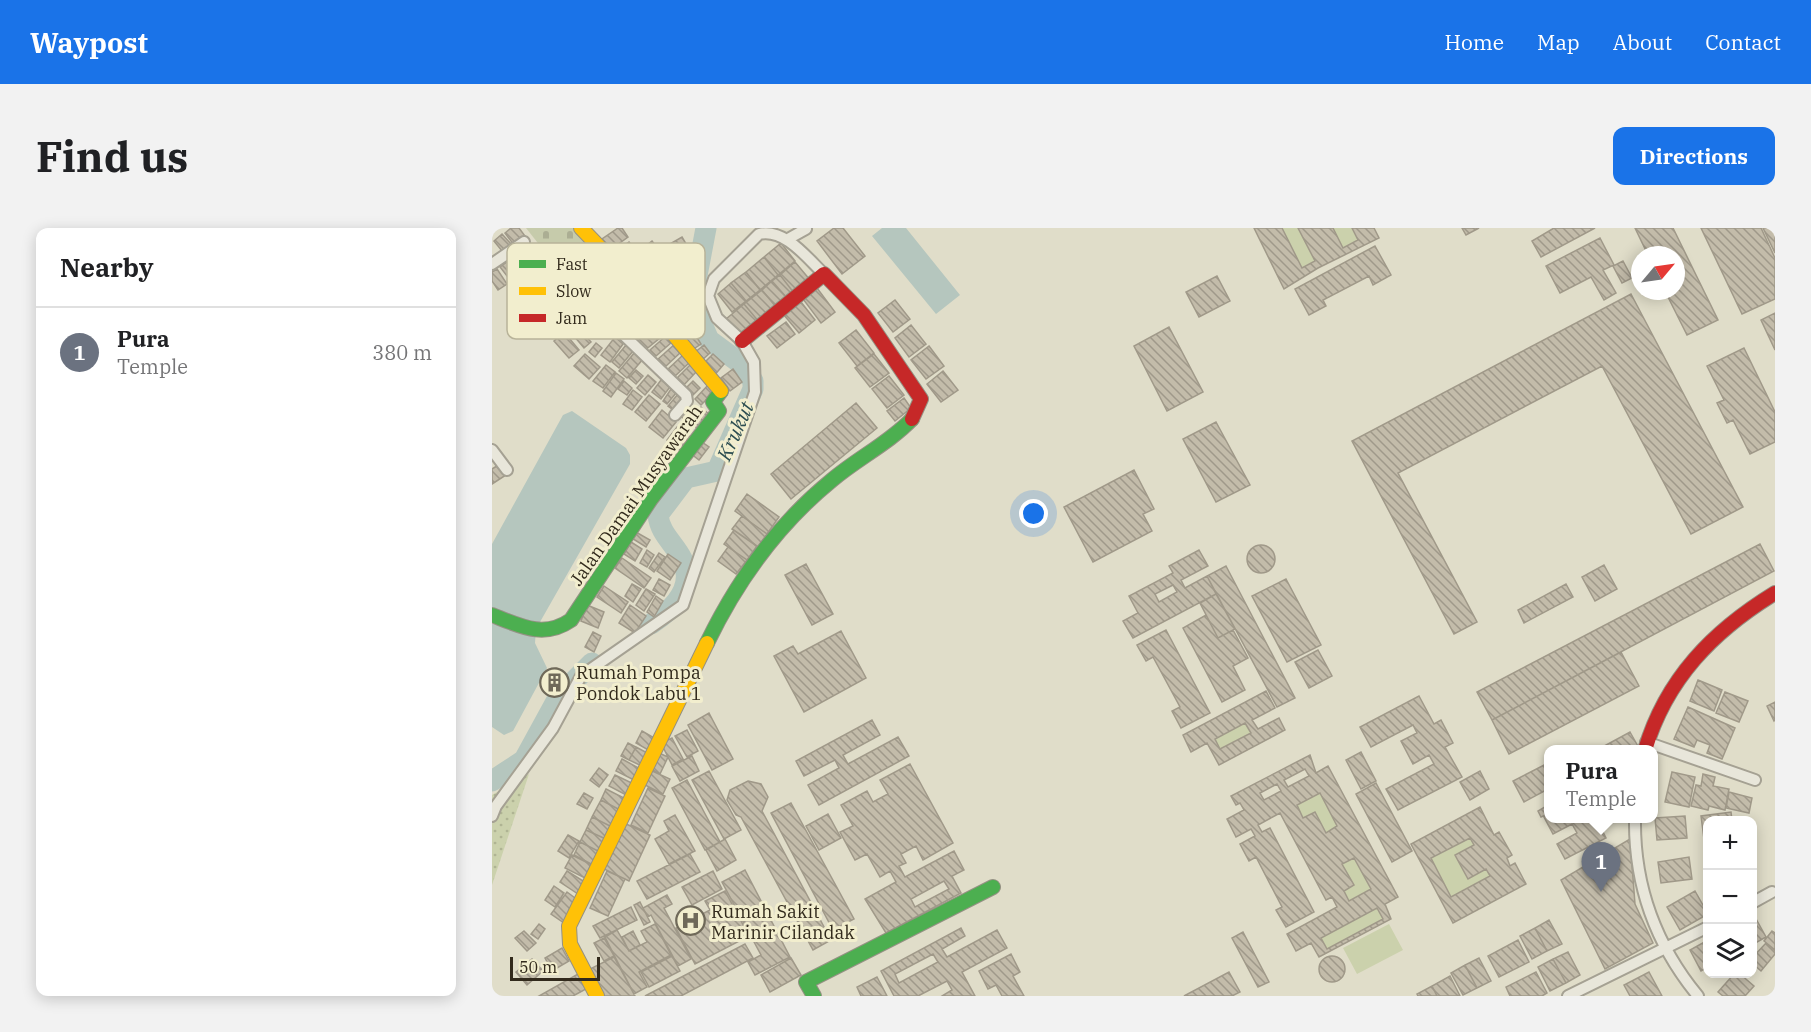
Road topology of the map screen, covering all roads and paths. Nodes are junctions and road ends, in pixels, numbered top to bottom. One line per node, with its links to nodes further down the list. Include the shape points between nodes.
1 (581, 228): 4 (street, Jalan Damai Musyawarah)
2 (806, 229): 3 (street)
3 (788, 240): 7 (street); 10 (street, via 779,233 759,234 714,279 708,296 717,318)
4 (594, 243)
5 (507, 254): 6 (street)
6 (492, 264)
7 (824, 274): 10 (street); 26 (street, via 840,285 881,340 921,399 921,406 904,427 825,483 793,513 739,584 720,616 569,926 570,944)
8 (628, 339): 11 (street, via 686,395 687,401)
9 (676, 339): 15 (street, Jalan Damai Musyawarah, via 721,392 713,402 719,411 651,500 571,620 562,628 535,631)
10 (742, 341): 19 (street, via 754,362 755,392 683,605 582,676 553,728)
11 (675, 415)
12 (492, 450): 13 (street)
13 (507, 470)
14 (1775, 593): 16 (street, via 1715,634 1687,665 1663,702)
15 (492, 615)
16 (1645, 745)
17 (1658, 750): 18 (street)
18 (1755, 780)
19 (492, 816)
20 (1635, 823): 25 (street, via 1634,848 1644,900)
21 (993, 887): 27 (street, via 806,982)
22 (1772, 892): 23 (street)
23 (1757, 900)
24 (1703, 929): 25 (street)
25 (1665, 950): 28 (street); 29 (street)
26 (594, 995)
27 (814, 996)
28 (1568, 996)
29 (1698, 996)

